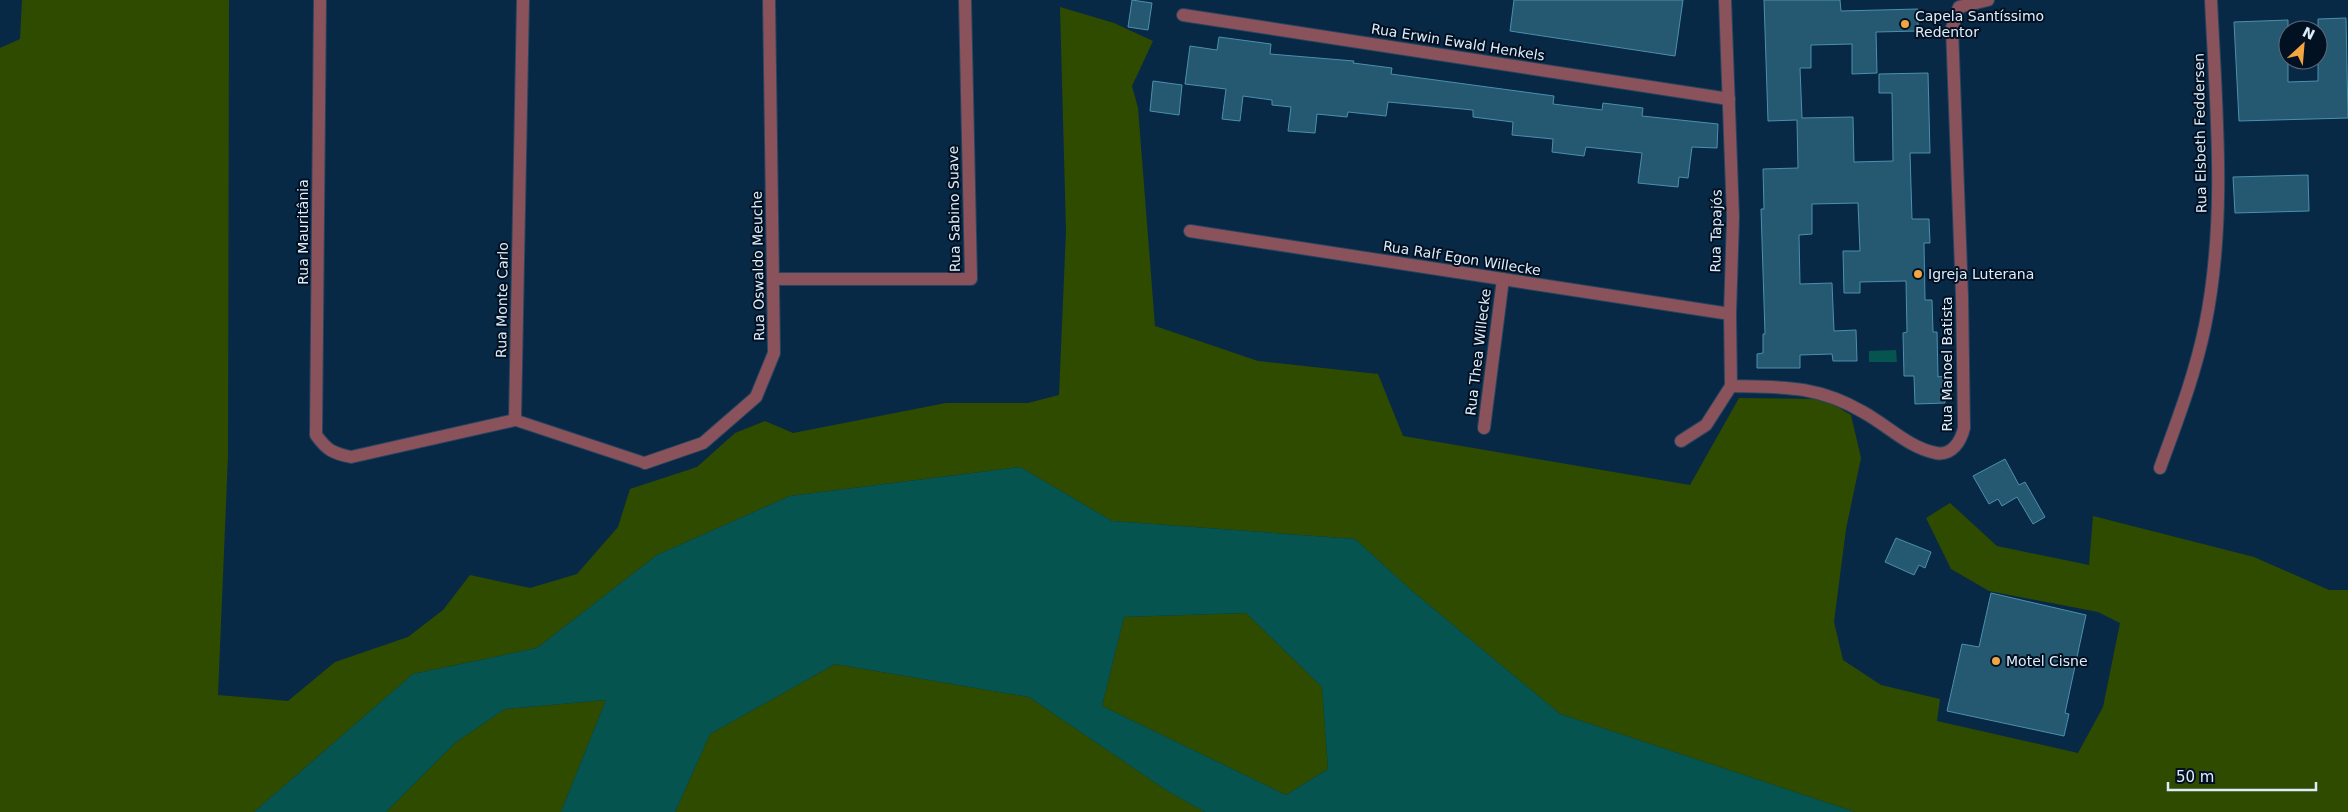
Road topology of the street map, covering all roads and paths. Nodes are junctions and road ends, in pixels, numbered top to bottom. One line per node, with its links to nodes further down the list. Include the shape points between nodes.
1 (320, 0): 15 (street, Rua Mauritânia, via 316,435 326,449 351,457)
2 (523, 0): 15 (street, Rua Monte Carlo)
3 (769, 0): 11 (street, Rua Oswaldo Meuche)
4 (965, 0): 11 (street, Rua Sabino Suave, via 971,279)
5 (1724, 0): 9 (street, Rua Tapajós)
6 (1988, 0): 14 (street, Rua Manoel Batista, via 1959,8 1952,28 1962,296 1964,428 1961,439 1951,450 1938,454 1915,446 1862,411 1830,396 1797,387)
7 (2211, 0): 19 (street, Rua Elsbeth Feddersen, via 2219,188 2215,262 2203,336)
8 (1183, 15): 9 (street, Rua Erwin Ewald Henkels)
9 (1729, 99): 13 (street, Rua Tapajós, via 1733,217)
10 (1190, 231): 12 (street, Rua Ralf Egon Willecke)
11 (773, 279): 18 (street, Rua Oswaldo Meuche, via 774,353 756,397 703,443)
12 (1503, 279): 13 (street, Rua Ralf Egon Willecke); 16 (street, Rua Thea Willecke)
13 (1730, 314): 14 (street, Rua Tapajós)
14 (1731, 386): 17 (street, via 1706,425)
15 (515, 420): 18 (lane)
16 (1484, 428)
17 (1680, 441)
18 (645, 463)
19 (2160, 468)

